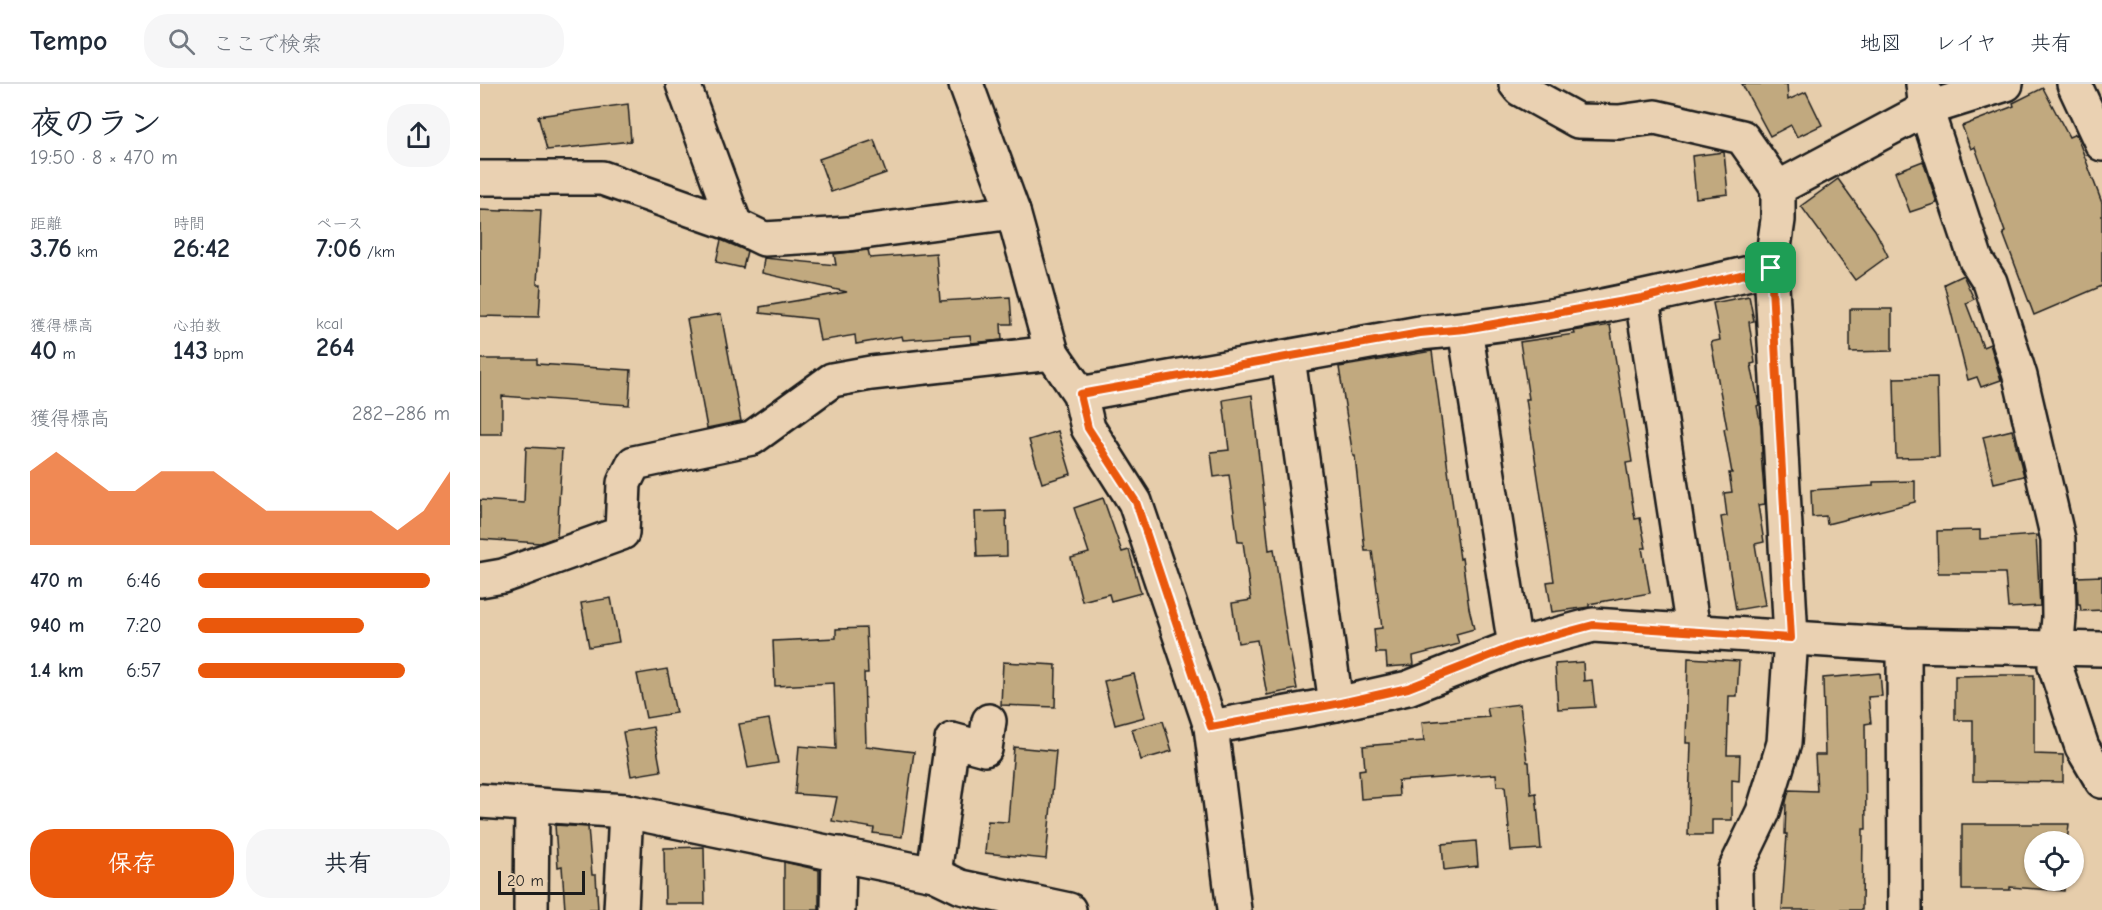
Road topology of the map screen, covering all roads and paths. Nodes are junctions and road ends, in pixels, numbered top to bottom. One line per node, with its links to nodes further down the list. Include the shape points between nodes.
1 (683, 84): 11 (street)
2 (966, 84): 10 (street)
3 (1516, 84): 9 (street, via 1578,121 1619,122 1655,117 1742,137)
4 (2006, 84): 6 (street)
5 (2074, 84): 7 (street)
6 (1924, 97): 9 (street); 23 (street, via 1976,260 1989,282 2020,376 2058,539)
7 (2102, 144)
8 (480, 178): 11 (street, via 602,178)
9 (1778, 188): 12 (street)
10 (1013, 212): 11 (street, via 848,234 764,239); 15 (street)
11 (735, 225)
12 (1771, 268): 13 (street); 20 (street)
13 (1642, 298): 14 (street); 19 (street)
14 (1465, 329): 16 (street, via 1420,333); 22 (street)
15 (1052, 353): 17 (street); 18 (street, via 832,380 752,438 634,463 624,483 622,533 502,576)
16 (1288, 358): 17 (street); 25 (street)
17 (1080, 394): 27 (street, via 1088,428 1136,502)
18 (480, 580)
19 (1693, 630): 20 (street); 22 (street, via 1593,625)
20 (1791, 638): 21 (street); 39 (street, via 1784,743 1763,812 1736,870)
21 (1904, 645): 23 (street); 40 (street)
22 (1515, 646): 25 (street, via 1408,688)
23 (2056, 648): 24 (street); 28 (street, via 2055,666 2082,747)
24 (2102, 649)
25 (1336, 704): 27 (street)
26 (989, 721): 33 (street, via 985,749 952,740)
27 (1211, 727): 38 (street)
28 (2102, 781)
29 (480, 801): 30 (street)
30 (532, 805): 31 (street); 34 (street)
31 (626, 812): 32 (street); 35 (street)
32 (839, 854): 33 (street); 36 (street)
33 (952, 890): 37 (street)
34 (531, 910)
35 (621, 910)
36 (838, 910)
37 (1069, 910)
38 (1234, 910)
39 (1736, 910)
40 (1905, 910)

